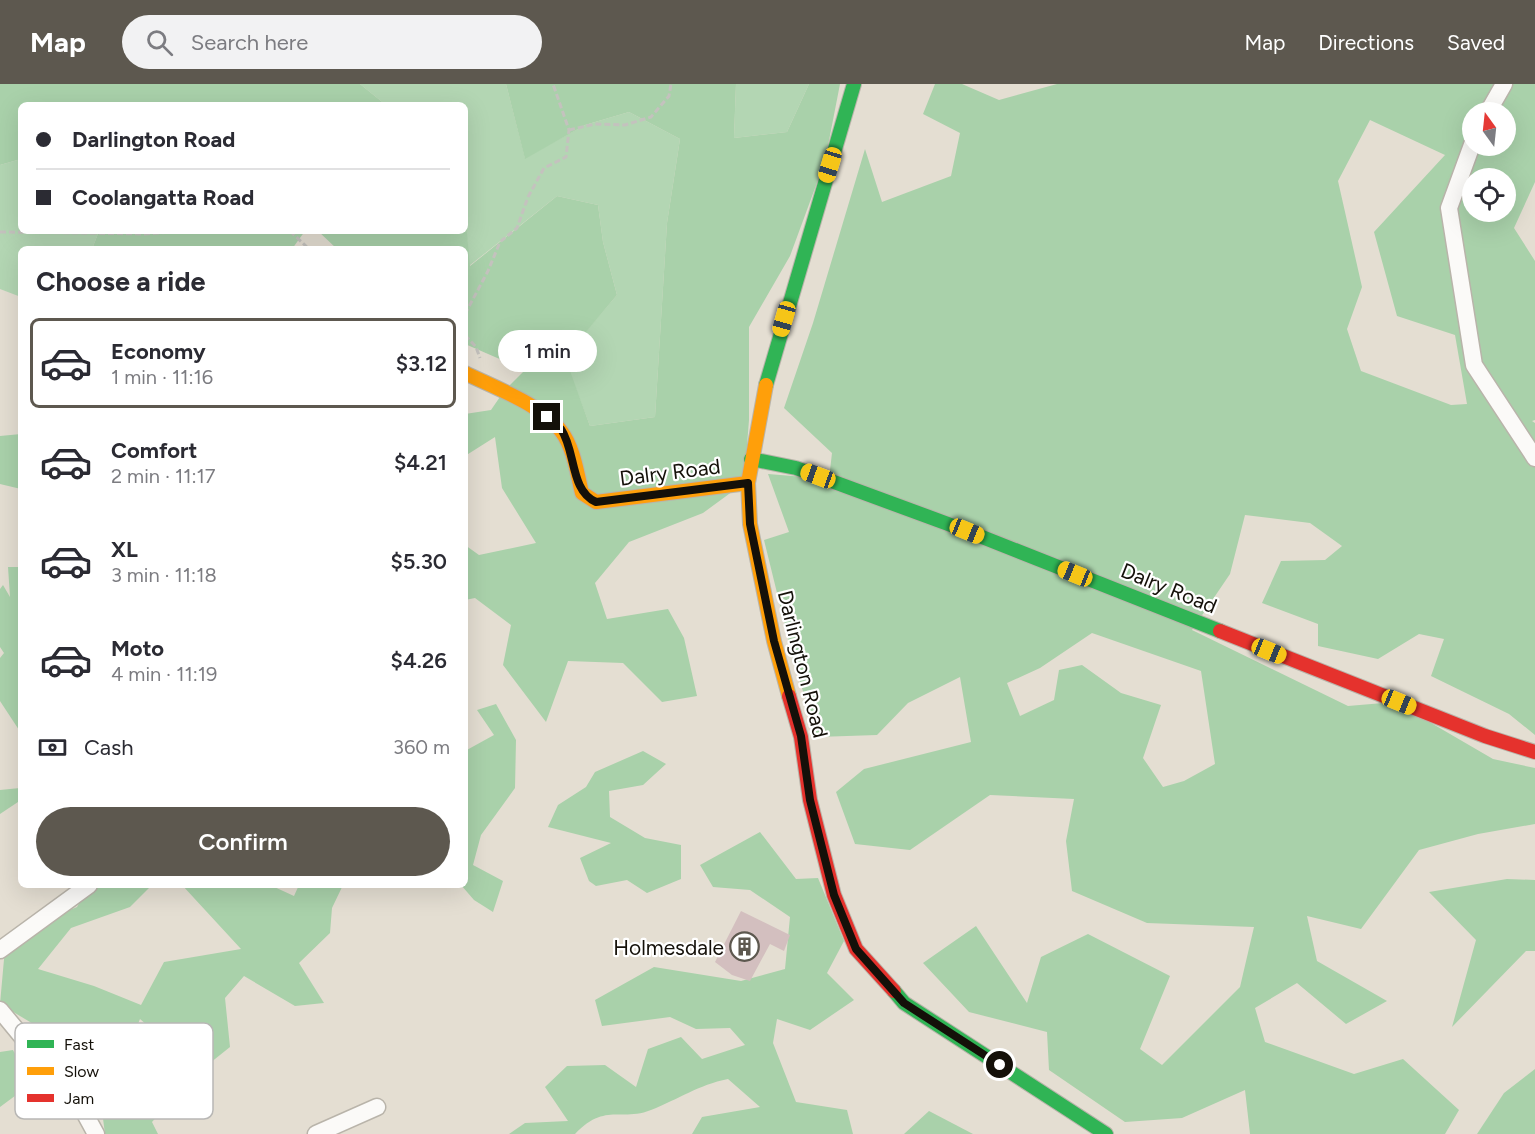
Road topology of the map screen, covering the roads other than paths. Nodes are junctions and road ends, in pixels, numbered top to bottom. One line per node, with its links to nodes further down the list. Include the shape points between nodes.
1 (854, 84): 7 (street, Darlington Road, via 761,401)
2 (1504, 84): 3 (street)
3 (1494, 102)
4 (1468, 156): 6 (street, via 1449,208 1474,365)
5 (468, 375): 8 (street, Dalry Road, via 560,428 582,492 596,502)
6 (1535, 458)
7 (751, 459): 8 (street, Darlington Road); 9 (street, Dalry Road, via 796,468 956,527 1485,736)
8 (748, 483): 18 (street, Darlington Road, via 750,524 774,641 801,736 810,800 834,895 856,949 904,1003)
9 (1535, 752)
10 (85, 888): 11 (street)
11 (0, 950)
12 (0, 1010): 13 (street)
13 (15, 1028)
14 (377, 1107): 17 (street)
15 (88, 1119): 16 (street)
16 (96, 1134)
17 (316, 1134)
18 (1106, 1134)

